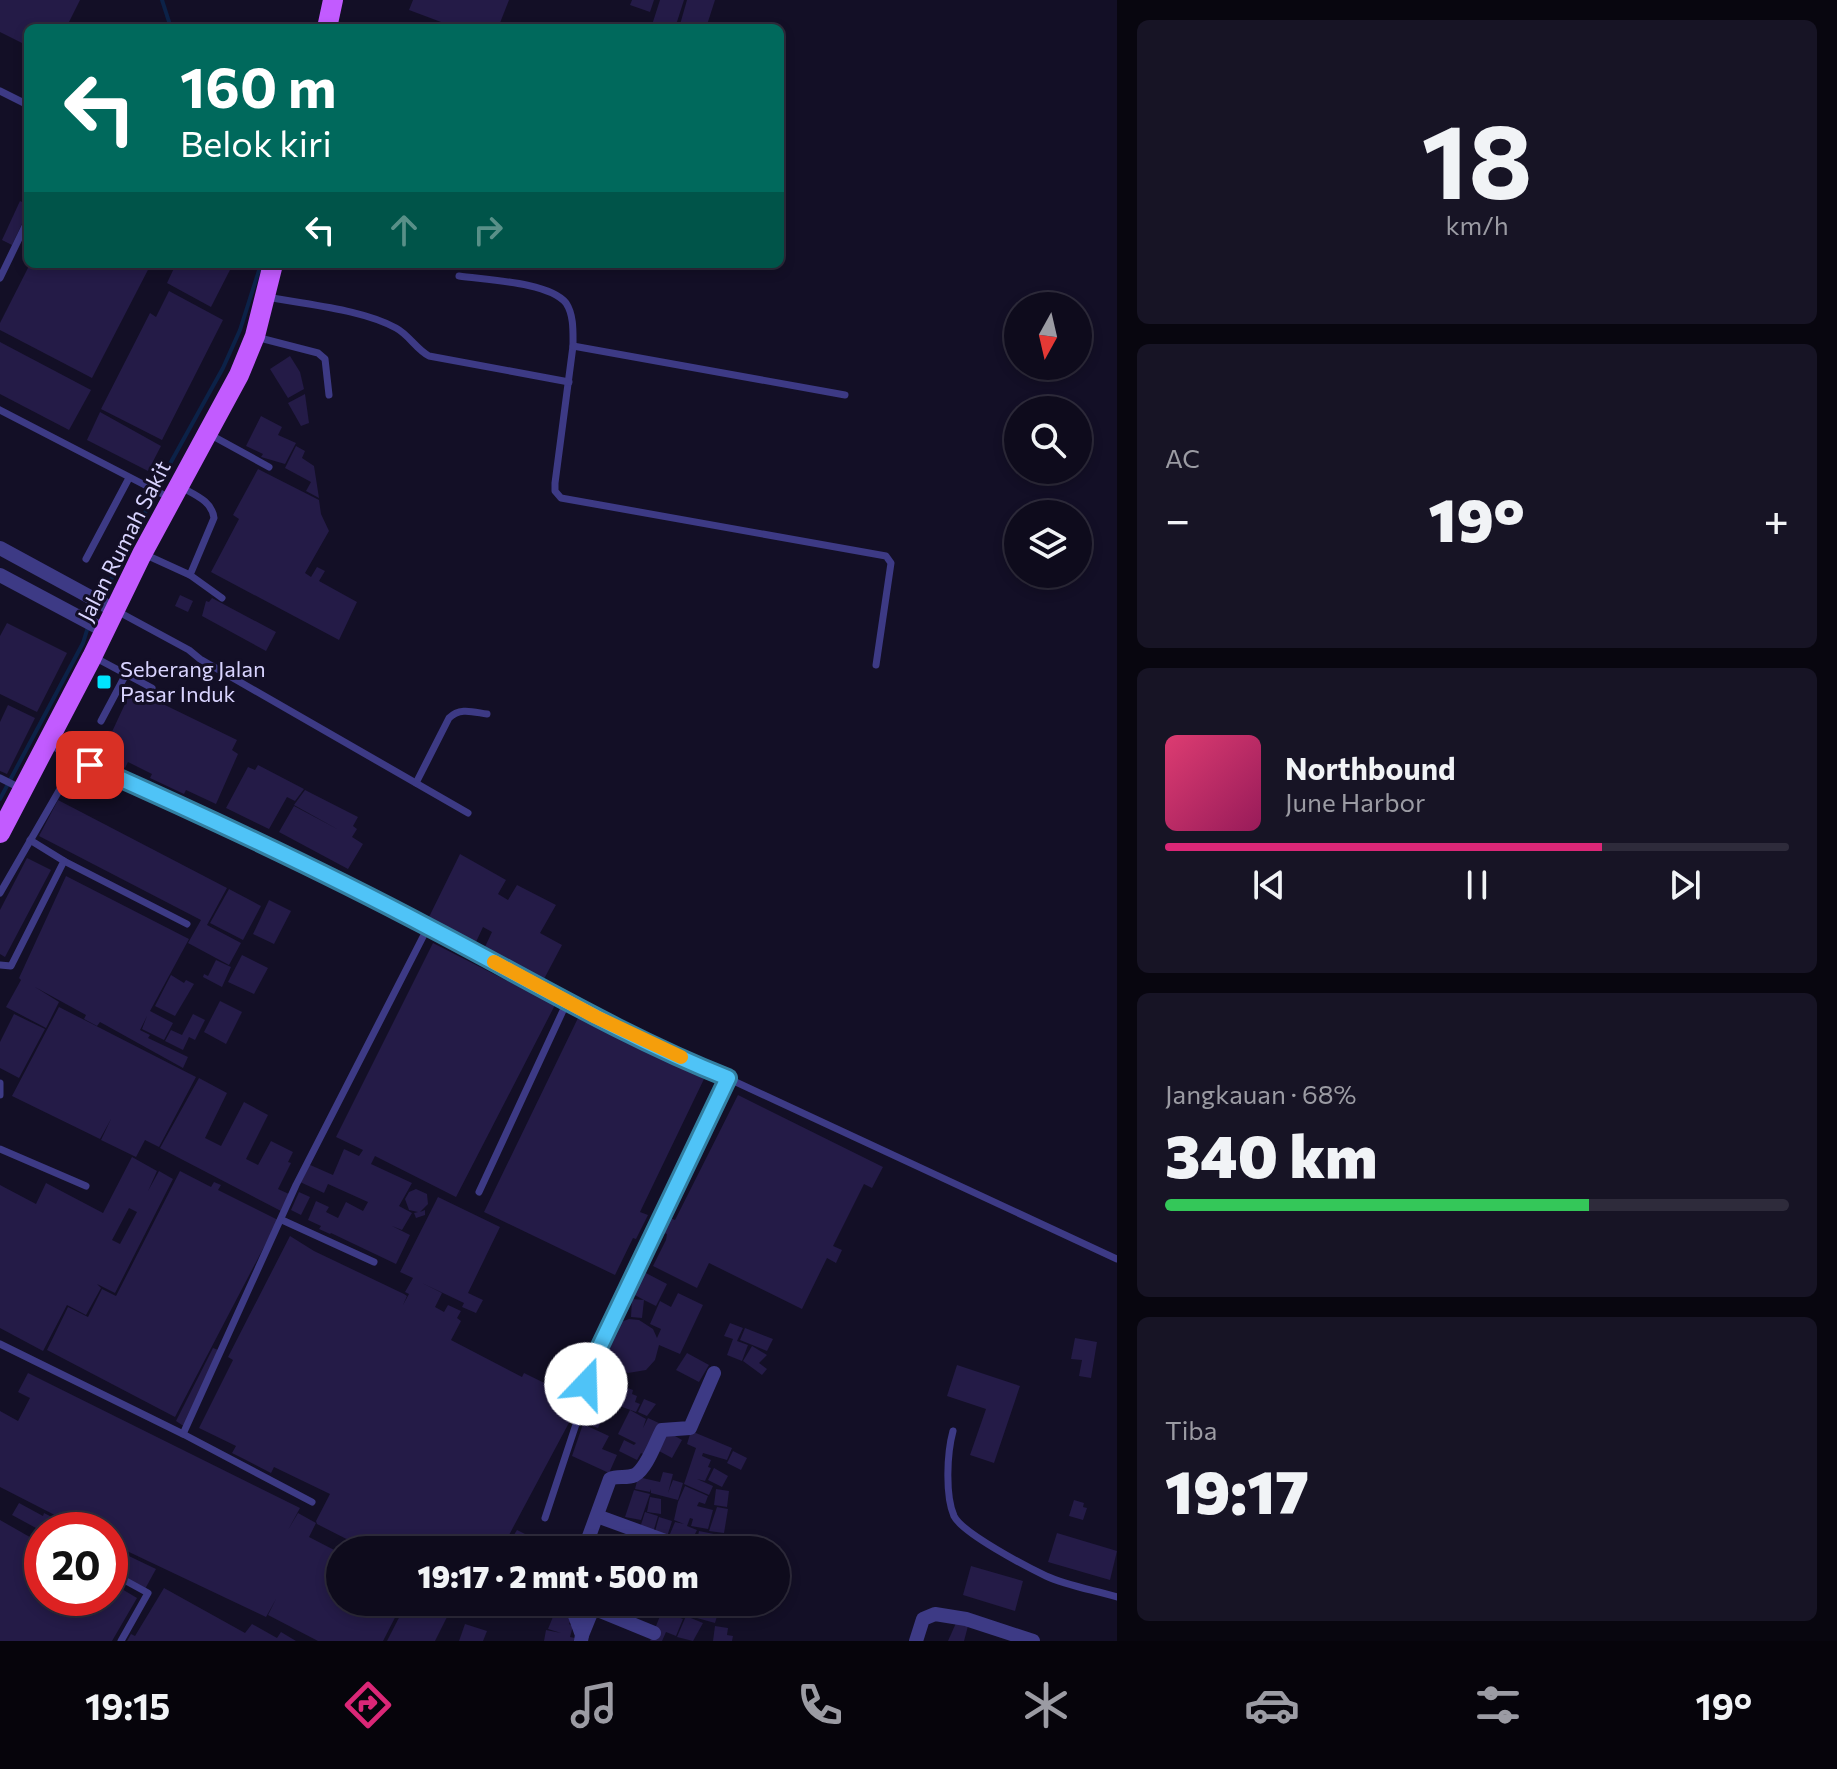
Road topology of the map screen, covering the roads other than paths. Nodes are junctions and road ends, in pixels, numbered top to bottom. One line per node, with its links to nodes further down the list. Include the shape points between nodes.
1 (333, 0): 2 (main road)
2 (328, 24)
3 (0, 91): 4 (lane)
4 (24, 103)
5 (24, 228): 8 (lane)
6 (272, 268): 9 (main road, Jalan Rumah Sakit)
7 (459, 276): 11 (lane, via 550,290 567,304)
8 (0, 278)
9 (266, 297): 10 (main road, Jalan Rumah Sakit); 12 (lane, via 389,325 429,356)
10 (255, 336): 13 (lane, via 318,353 325,359); 16 (main road, Jalan Rumah Sakit)
11 (573, 346): 12 (lane); 14 (lane)
12 (569, 382): 29 (lane, via 555,483 561,498 886,556 891,563)
13 (329, 395)
14 (845, 395)
15 (0, 410): 18 (lane)
16 (207, 433): 17 (lane); 19 (main road, Jalan Rumah Sakit)
17 (269, 467)
18 (129, 478): 19 (lane); 22 (lane)
19 (166, 492): 21 (main road, Jalan Rumah Sakit); 24 (lane, via 211,506 214,512)
20 (0, 548): 26 (street)
21 (142, 554): 24 (lane); 26 (main road, Jalan Rumah Sakit)
22 (86, 559)
23 (0, 575): 27 (street)
24 (190, 575): 25 (lane)
25 (222, 598)
26 (103, 604): 27 (main road, Jalan Rumah Sakit); 37 (lane)
27 (93, 625): 28 (main road, Jalan Rumah Sakit)
28 (92, 657): 30 (lane); 34 (main road, Jalan Rumah Sakit)
29 (876, 665)
30 (126, 674): 31 (lane); 33 (lane)
31 (152, 688)
32 (487, 714): 37 (lane, via 455,712)
33 (101, 721)
34 (47, 744): 35 (lane); 36 (main road, Jalan Rumah Sakit)
35 (105, 772): 40 (lane, via 94,793 60,789); 44 (lane)
36 (10, 783): 39 (main road, Jalan Rumah Sakit)
37 (416, 783): 38 (lane)
38 (468, 813)
39 (0, 833)
40 (30, 840): 41 (lane); 42 (lane)
41 (64, 861): 43 (lane); 45 (lane, via 11,966)
42 (0, 893)
43 (187, 924)
44 (428, 927): 46 (lane); 53 (lane)
45 (0, 965)
46 (567, 1002): 47 (lane); 52 (lane)
47 (728, 1078): 54 (lane); 62 (lane, via 590,1367)
48 (0, 1083): 49 (lane)
49 (0, 1095)
50 (0, 1149): 51 (lane)
51 (86, 1186)
52 (479, 1192)
53 (282, 1220): 55 (lane); 59 (lane)
54 (1117, 1259)
55 (374, 1262)
56 (0, 1344): 59 (lane)
57 (714, 1373): 61 (street, via 690,1428 662,1430 640,1471 610,1479)
58 (953, 1431): 66 (lane, via 947,1452 950,1495 954,1517 967,1531 1048,1577)
59 (183, 1434): 60 (lane)
60 (312, 1502)
61 (597, 1516): 63 (street); 64 (street)
62 (545, 1518)
63 (589, 1536)
64 (652, 1536)
65 (128, 1582): 73 (lane, via 148,1593)
66 (1117, 1597)
67 (574, 1616): 72 (street)
68 (587, 1616): 72 (street)
69 (615, 1616): 70 (street)
70 (654, 1633)
71 (1012, 1637): 74 (street, via 966,1619 935,1614 923,1619); 75 (street)
72 (581, 1638)
73 (121, 1641)
74 (916, 1641)
75 (1033, 1641)

